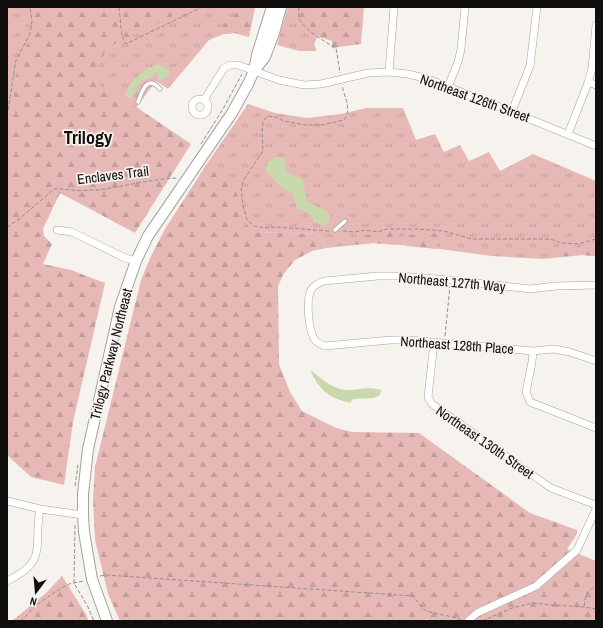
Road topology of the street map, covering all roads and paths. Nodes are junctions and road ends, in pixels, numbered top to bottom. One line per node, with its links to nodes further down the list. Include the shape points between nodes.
1 (30, 7): 22 (path, via 30,34 16,60)
2 (119, 7): 3 (path, via 122,37 126,44)
3 (202, 7)
4 (272, 7): 11 (street, Trilogy Parkway Northeast, via 256,55)
5 (281, 7): 11 (street, Trilogy Parkway Northeast, via 265,57)
6 (299, 7): 14 (path, via 299,17 303,25 319,39 336,48)
7 (394, 7): 12 (street)
8 (465, 7): 17 (street, via 461,49)
9 (537, 7): 21 (street, via 530,66)
10 (596, 25): 15 (street, via 592,68)
11 (254, 71): 14 (street, Northeast 126th Street, via 304,85); 19 (street, Northeast 126th Street, via 234,64 226,66); 26 (street, Trilogy Parkway Northeast, via 232,113)
12 (389, 72): 14 (street, Northeast 126th Street, via 368,73); 17 (street, Northeast 126th Street, via 428,79)
13 (242, 74): 25 (path)
14 (341, 80): 30 (path, via 348,116 344,120 322,126 267,116 263,122 263,151 242,181 243,205 247,220 254,226)
15 (588, 82): 16 (street); 23 (street)
16 (596, 85)
17 (448, 87): 21 (street, Northeast 126th Street)
18 (160, 89): 20 (lane, via 152,82 146,85)
19 (204, 100)
20 (138, 102)
21 (512, 111): 23 (street, Northeast 126th Street)
22 (7, 116)
23 (568, 134): 24 (street, Northeast 126th Street)
24 (596, 146)
25 (198, 148)
26 (187, 178): 28 (path, Enclaves Trail, via 151,180 96,190 54,189); 32 (street, Trilogy Parkway Northeast, via 148,236)
27 (345, 221): 30 (lane)
28 (7, 227)
29 (58, 230): 32 (street, via 72,232)
30 (335, 230): 31 (path, via 378,232 388,229 419,229 444,231 472,239 550,238 562,243 578,244)
31 (596, 239)
32 (136, 262): 45 (street, Trilogy Parkway Northeast, via 120,307 88,449)
33 (450, 280): 34 (street, Northeast 127th Way, via 530,289); 36 (street, Northeast 127th Way, via 378,276 316,284 307,300 311,335); 37 (path)
34 (596, 285)
35 (434, 342): 36 (street, Northeast 128th Place, via 390,340 326,346); 37 (street, Northeast 128th Place); 42 (street, Northeast 130th Street, via 432,404 551,488)
36 (317, 343)
37 (444, 343): 38 (street, Northeast 128th Place)
38 (533, 351): 39 (street, Northeast 128th Place, via 570,352); 40 (street, via 526,392 530,402)
39 (596, 361)
40 (596, 428)
41 (7, 501): 44 (street)
42 (596, 505)
43 (596, 508): 56 (street, via 577,550 536,586 478,613)
44 (40, 509): 45 (street); 47 (street, via 36,557 28,569)
45 (79, 518): 46 (street, Trilogy Parkway Northeast); 48 (path)
46 (92, 578): 48 (path); 54 (street, Trilogy Parkway Northeast); 55 (path, via 106,575 413,596 424,610 459,618)
47 (7, 581)
48 (74, 583): 52 (path, via 58,590 35,606); 53 (path)
49 (596, 585): 50 (path, via 586,594)
50 (584, 606): 51 (path); 57 (path, via 533,603 512,608)
51 (596, 609)
52 (20, 621)
53 (94, 621)
54 (107, 621)
55 (462, 621)
56 (468, 621)
57 (482, 621)

